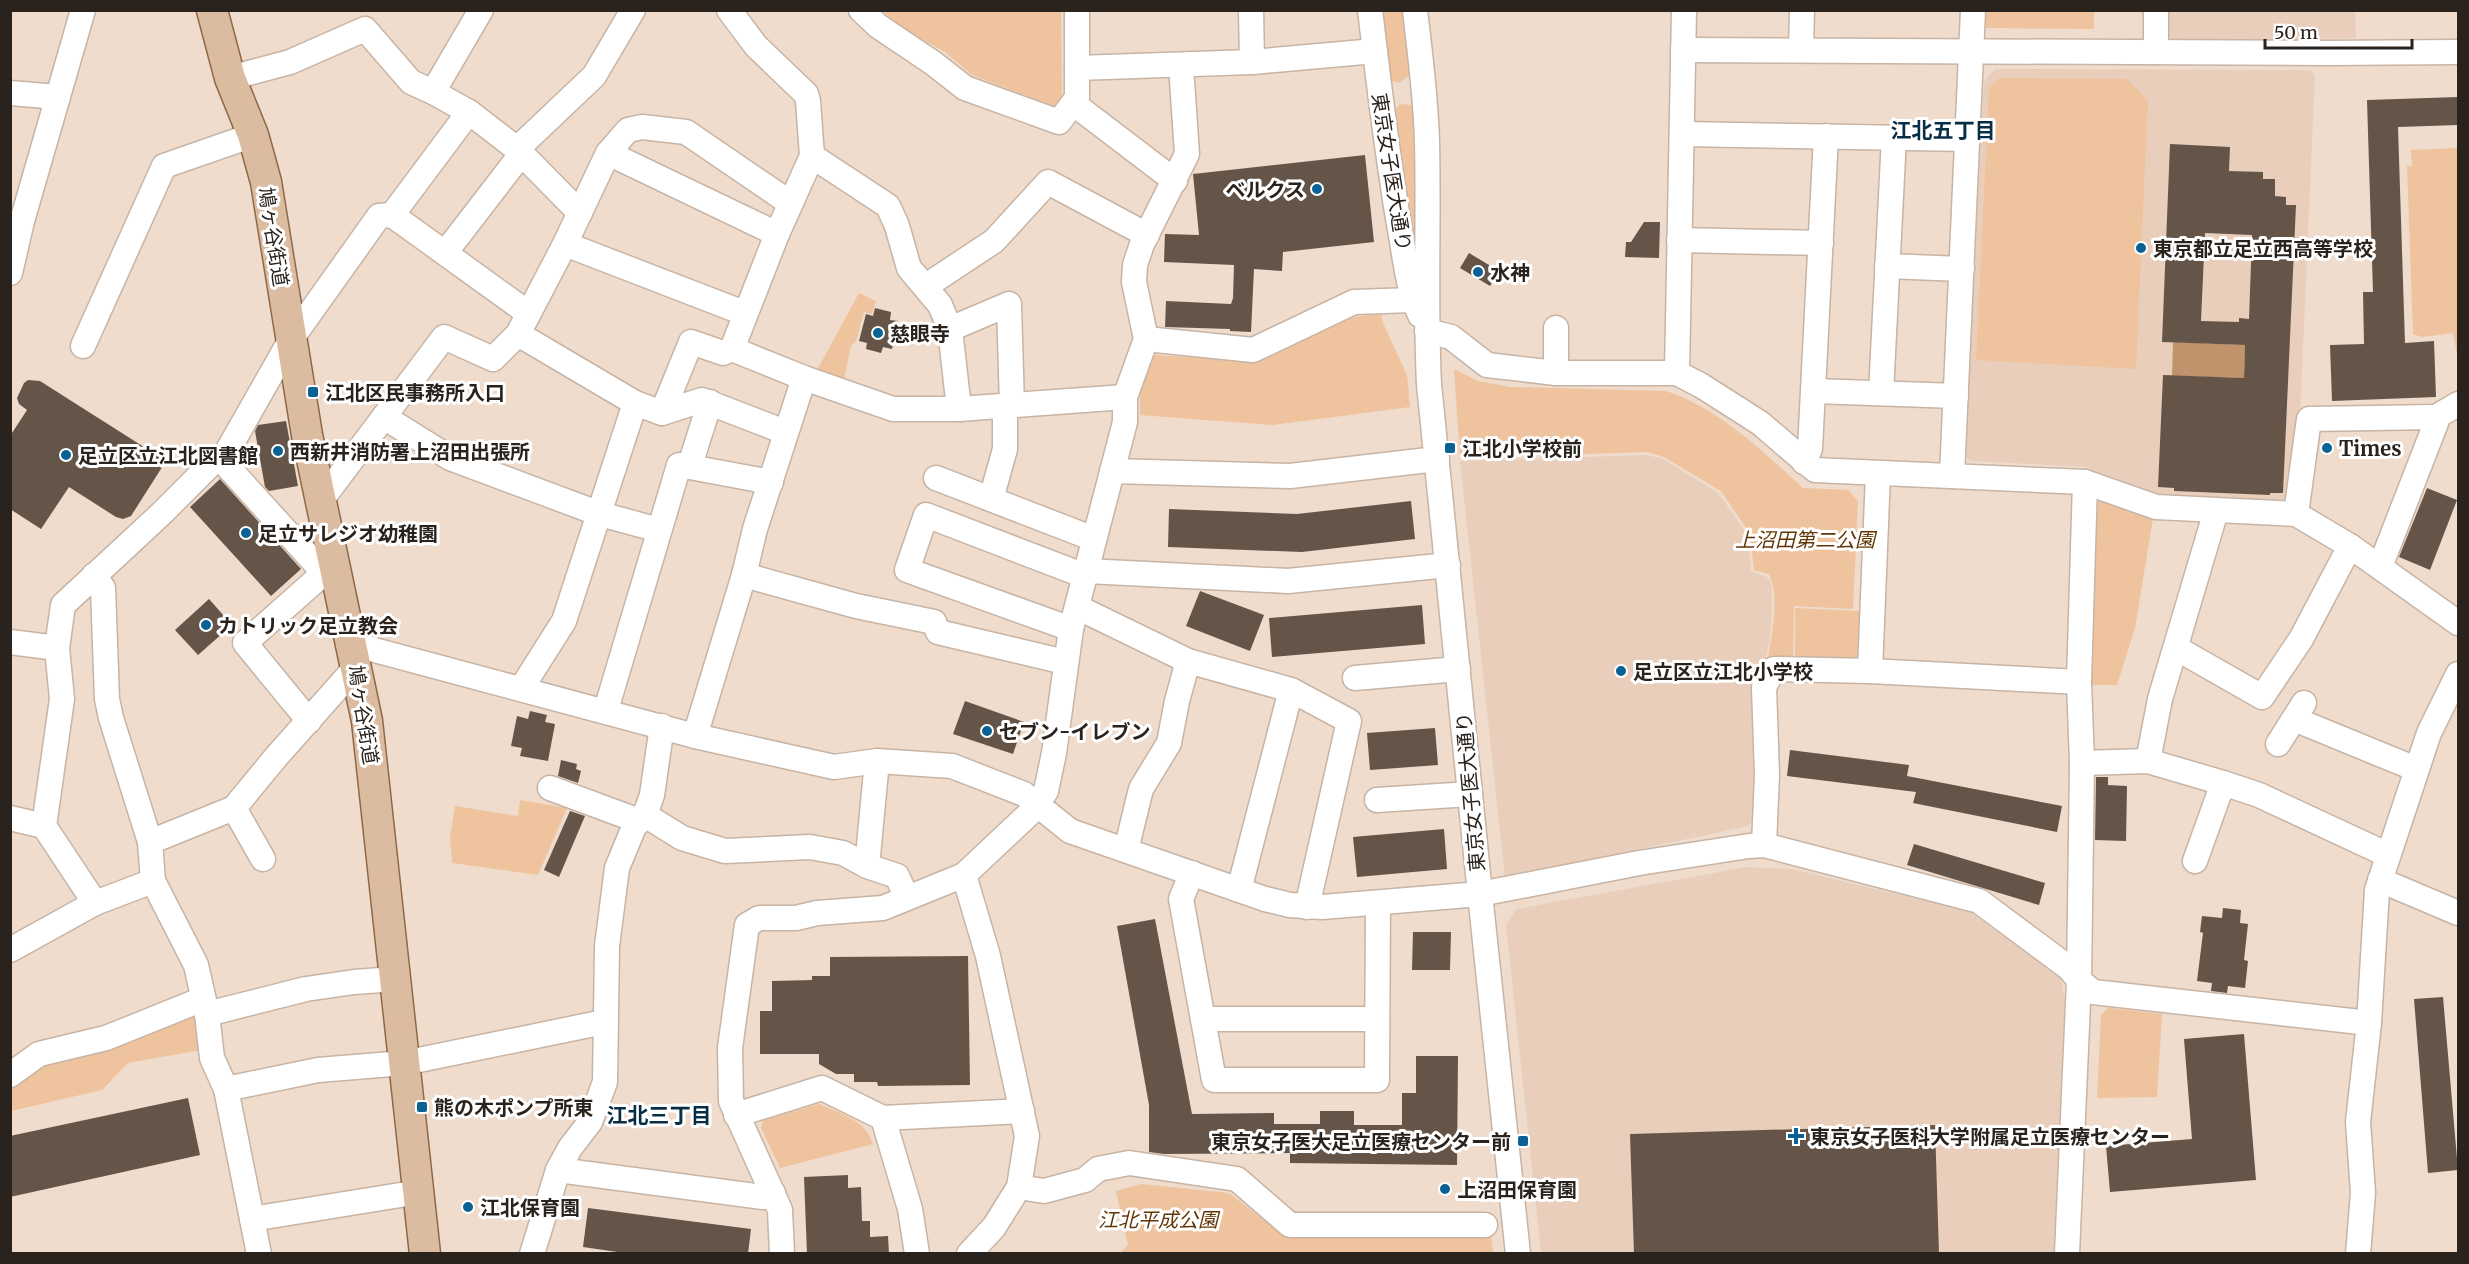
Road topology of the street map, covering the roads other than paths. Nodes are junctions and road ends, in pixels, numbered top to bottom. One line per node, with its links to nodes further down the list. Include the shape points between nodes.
1 (84, 10): 27 (street)
2 (212, 10): 24 (main road, 鳩ヶ谷街道)
3 (481, 10): 25 (street)
4 (633, 10): 35 (street, via 594,76)
5 (729, 10): 37 (street, via 756,46 806,94)
6 (861, 10): 28 (street, via 965,88 1059,122)
7 (1077, 10): 23 (street)
8 (1251, 10): 21 (street)
9 (1370, 10): 16 (street, 東京女子医大通り)
10 (1414, 10): 57 (street, 東京女子医大通り, via 1427,141)
11 (1684, 10): 15 (street)
12 (1802, 10): 17 (street)
13 (1973, 10): 18 (street)
14 (2156, 10): 19 (street)
15 (1683, 50): 17 (street); 30 (street)
16 (1375, 51): 21 (street); 52 (street, 東京女子医大通り)
17 (1801, 51): 18 (street)
18 (1973, 51): 19 (street); 34 (street)
19 (2156, 52): 20 (street)
20 (2458, 52)
21 (1252, 62): 22 (street)
22 (1181, 66): 23 (street); 38 (street, via 1187,154)
23 (1077, 68): 28 (street)
24 (230, 78): 25 (street, via 290,62 365,28 411,82); 31 (main road, 鳩ヶ谷街道)
25 (433, 92): 29 (street)
26 (10, 93): 27 (street)
27 (58, 97): 48 (street)
28 (1074, 104): 38 (street)
29 (469, 112): 35 (street); 41 (street)
30 (1682, 134): 32 (street); 44 (street)
31 (253, 135): 59 (main road, 鳩ヶ谷街道, via 266,182); 60 (street, via 164,166)
32 (1826, 136): 33 (street); 45 (street)
33 (1894, 137): 34 (street); 49 (street)
34 (1968, 139): 50 (street)
35 (520, 151): 40 (street); 47 (street)
36 (608, 153): 39 (street, via 628,130 642,126 686,132); 40 (street); 42 (street)
37 (812, 156): 39 (street); 51 (street, via 888,206 909,268)
38 (1175, 181): 43 (street)
39 (790, 203): 42 (street)
40 (580, 213): 46 (street)
41 (392, 215): 47 (street); 59 (street, via 379,216)
42 (777, 234): 53 (street)
43 (1147, 235): 51 (street, via 1048,182 994,241); 58 (street, via 1135,266 1134,282)
44 (1680, 240): 45 (street); 63 (street)
45 (1821, 243): 65 (street)
46 (565, 244): 53 (street); 54 (street)
47 (445, 253): 54 (street)
48 (12, 263)
49 (1887, 266): 50 (street); 66 (street)
50 (1962, 269): 68 (street)
51 (926, 286): 56 (street)
52 (1413, 300): 57 (street, 東京女子医大通り); 58 (street, via 1354,302 1253,350)
53 (744, 313): 61 (street)
54 (523, 323): 70 (street); 75 (street, via 493,358 444,337)
55 (1556, 328): 62 (street)
56 (951, 329): 72 (street, via 1009,304); 73 (street)
57 (1427, 331): 62 (street, via 1451,337 1488,365); 79 (street, 東京女子医大通り)
58 (1146, 339): 67 (street)
59 (290, 341): 78 (street); 89 (main road, 鳩ヶ谷街道)
60 (83, 346)
61 (732, 349): 64 (street); 74 (street, via 723,353 692,342)
62 (1556, 373): 63 (street)
63 (1677, 373): 80 (street, via 1760,423)
64 (804, 378): 73 (street, via 893,409); 77 (street)
65 (1814, 391): 66 (street); 80 (street, via 1810,449)
66 (1881, 393): 68 (street)
67 (1125, 396): 72 (street); 82 (street, via 1125,422)
68 (1956, 396): 84 (street)
69 (710, 402): 74 (street, via 702,400); 77 (street); 81 (street)
70 (635, 403): 74 (street); 91 (street)
71 (2458, 404): 76 (street)
72 (1009, 406): 73 (street); 88 (street, via 1005,449)
73 (959, 409)
74 (662, 412)
75 (384, 417): 89 (street); 91 (street, via 450,458)
76 (2436, 417): 92 (street, via 2309,419); 97 (street)
77 (785, 432): 86 (street)
78 (224, 457): 98 (street, via 227,466); 100 (street, via 211,464)
79 (1437, 459): 82 (street, via 1290,476); 96 (street, 東京女子医大通り)
80 (1804, 462): 83 (street, via 1815,470)
81 (690, 465): 86 (street); 93 (street, via 679,465)
82 (1112, 471): 94 (street)
83 (1878, 474): 84 (street); 111 (street)
84 (1952, 476): 87 (street)
85 (936, 478): 88 (street)
86 (771, 482): 101 (street)
87 (2085, 482): 90 (street, via 2156,507); 114 (street)
88 (991, 499): 94 (street)
89 (320, 502): 98 (main road, 鳩ヶ谷街道)
90 (2216, 511): 92 (street); 106 (street)
91 (600, 514): 93 (street); 115 (street, via 564,621)
92 (2295, 514): 95 (street)
93 (659, 530): 117 (street)
94 (1094, 539): 99 (street)
95 (2350, 546): 97 (street); 106 (street, via 2301,639 2262,697)
96 (1448, 565): 99 (street, via 1288,581); 110 (street, 東京女子医大通り)
97 (2380, 567): 103 (street)
98 (330, 572): 107 (main road, 鳩ヶ谷街道); 118 (street, via 245,643)
99 (1085, 574): 102 (street); 102 (street, via 926,515 907,570)
100 (94, 575): 105 (street, via 63,605); 135 (street, via 104,588 107,699)
101 (744, 575): 109 (street, via 856,606 934,622 938,632); 120 (street)
102 (1074, 618): 108 (street); 109 (street)
103 (2458, 623)
104 (10, 642): 105 (street)
105 (57, 648): 134 (street, via 62,699)
106 (2176, 648): 122 (street, via 2160,699)
107 (354, 656): 115 (street); 118 (street); 154 (main road, 鳩ヶ谷街道, via 367,721)
108 (1188, 661): 116 (street); 137 (street, via 1169,742 1141,789)
109 (1065, 662): 130 (street, via 1054,753 1046,791)
110 (1458, 669): 113 (street); 128 (street, 東京女子医大通り)
111 (1870, 671): 114 (street); 136 (street, via 1774,669 1764,687)
112 (2458, 674): 125 (street)
113 (1355, 678)
114 (2079, 682): 124 (street)
115 (521, 689): 117 (street)
116 (1291, 690): 146 (street); 151 (street, via 1349,721)
117 (606, 710): 119 (street)
118 (309, 721): 131 (street)
119 (662, 726): 120 (street); 133 (street, via 652,793)
120 (695, 736): 123 (street, via 834,767)
121 (2278, 744): 125 (street, via 2299,711)
122 (2148, 760): 124 (street); 126 (street)
123 (877, 761): 130 (street, via 952,766 1024,794); 141 (street)
124 (2082, 763): 155 (street)
125 (2416, 769): 138 (street)
126 (2223, 783): 138 (street, via 2259,795); 140 (street)
127 (550, 788): 133 (street)
128 (1470, 794): 129 (street); 147 (street, 東京女子医大通り)
129 (1377, 800)
130 (1038, 804): 137 (street, via 1070,831); 143 (street)
131 (234, 808): 135 (street); 139 (street)
132 (10, 818): 134 (street)
133 (642, 818): 141 (street, via 682,838 725,851 810,847 843,853); 159 (street, via 634,827 617,868 607,946)
134 (44, 826): 149 (street)
135 (150, 842): 145 (street)
136 (1764, 845): 147 (street, via 1639,863); 155 (street, via 1979,901 2069,968)
137 (1126, 850): 142 (street)
138 (2388, 855): 144 (street)
139 (263, 859)
140 (2195, 861)
141 (867, 866): 148 (street, via 897,876)
142 (1192, 873): 146 (street); 157 (street, via 1181,900)
143 (964, 875): 148 (street); 164 (street, via 988,956)
144 (2380, 879): 152 (street); 160 (street)
145 (153, 881): 149 (street); 156 (street, via 196,965)
146 (1239, 890): 151 (street)
147 (1480, 894): 150 (street); 179 (street, 東京女子医大通り)
148 (907, 898): 165 (street, via 883,908 759,918 747,925 730,1048 731,1101)
149 (95, 903): 153 (street)
150 (1378, 903): 151 (street); 158 (street)
151 (1307, 907)
152 (2458, 913)
153 (14, 947)
154 (395, 980): 156 (street, via 354,982); 161 (main road, 鳩ヶ谷街道)
155 (2079, 980): 160 (street, via 2093,992); 180 (street)
156 (205, 1007): 162 (street, via 39,1054); 163 (street, via 212,1058)
157 (1203, 1019): 158 (street); 158 (street, via 1214,1080 1377,1080)
158 (1377, 1019)
159 (604, 1022): 161 (street); 167 (street, via 605,1082 590,1122)
160 (2369, 1023): 181 (street, via 2358,1122 2363,1193)
161 (404, 1063): 163 (street, via 318,1070); 169 (main road, 鳩ヶ谷街道)
162 (10, 1075)
163 (226, 1089): 171 (street)
164 (1022, 1110): 166 (street); 168 (street, via 1027,1136)
165 (736, 1115): 166 (street, via 822,1088); 170 (street)
166 (883, 1118): 177 (street, via 910,1209)
167 (558, 1170): 170 (street, via 763,1197); 173 (street)
168 (1019, 1186): 172 (street, via 1044,1191 1085,1180 1098,1169 1129,1163 1237,1179 1290,1225); 178 (street, via 994,1227)
169 (419, 1192): 171 (street); 175 (main road, 鳩ヶ谷街道)
170 (773, 1193): 176 (street, via 780,1210)
171 (252, 1219): 174 (street)
172 (1485, 1225)
173 (538, 1252)
174 (259, 1254)
175 (425, 1254)
176 (783, 1254)
177 (917, 1254)
178 (969, 1254)
179 (1518, 1254)
180 (2067, 1254)
181 (2358, 1254)

